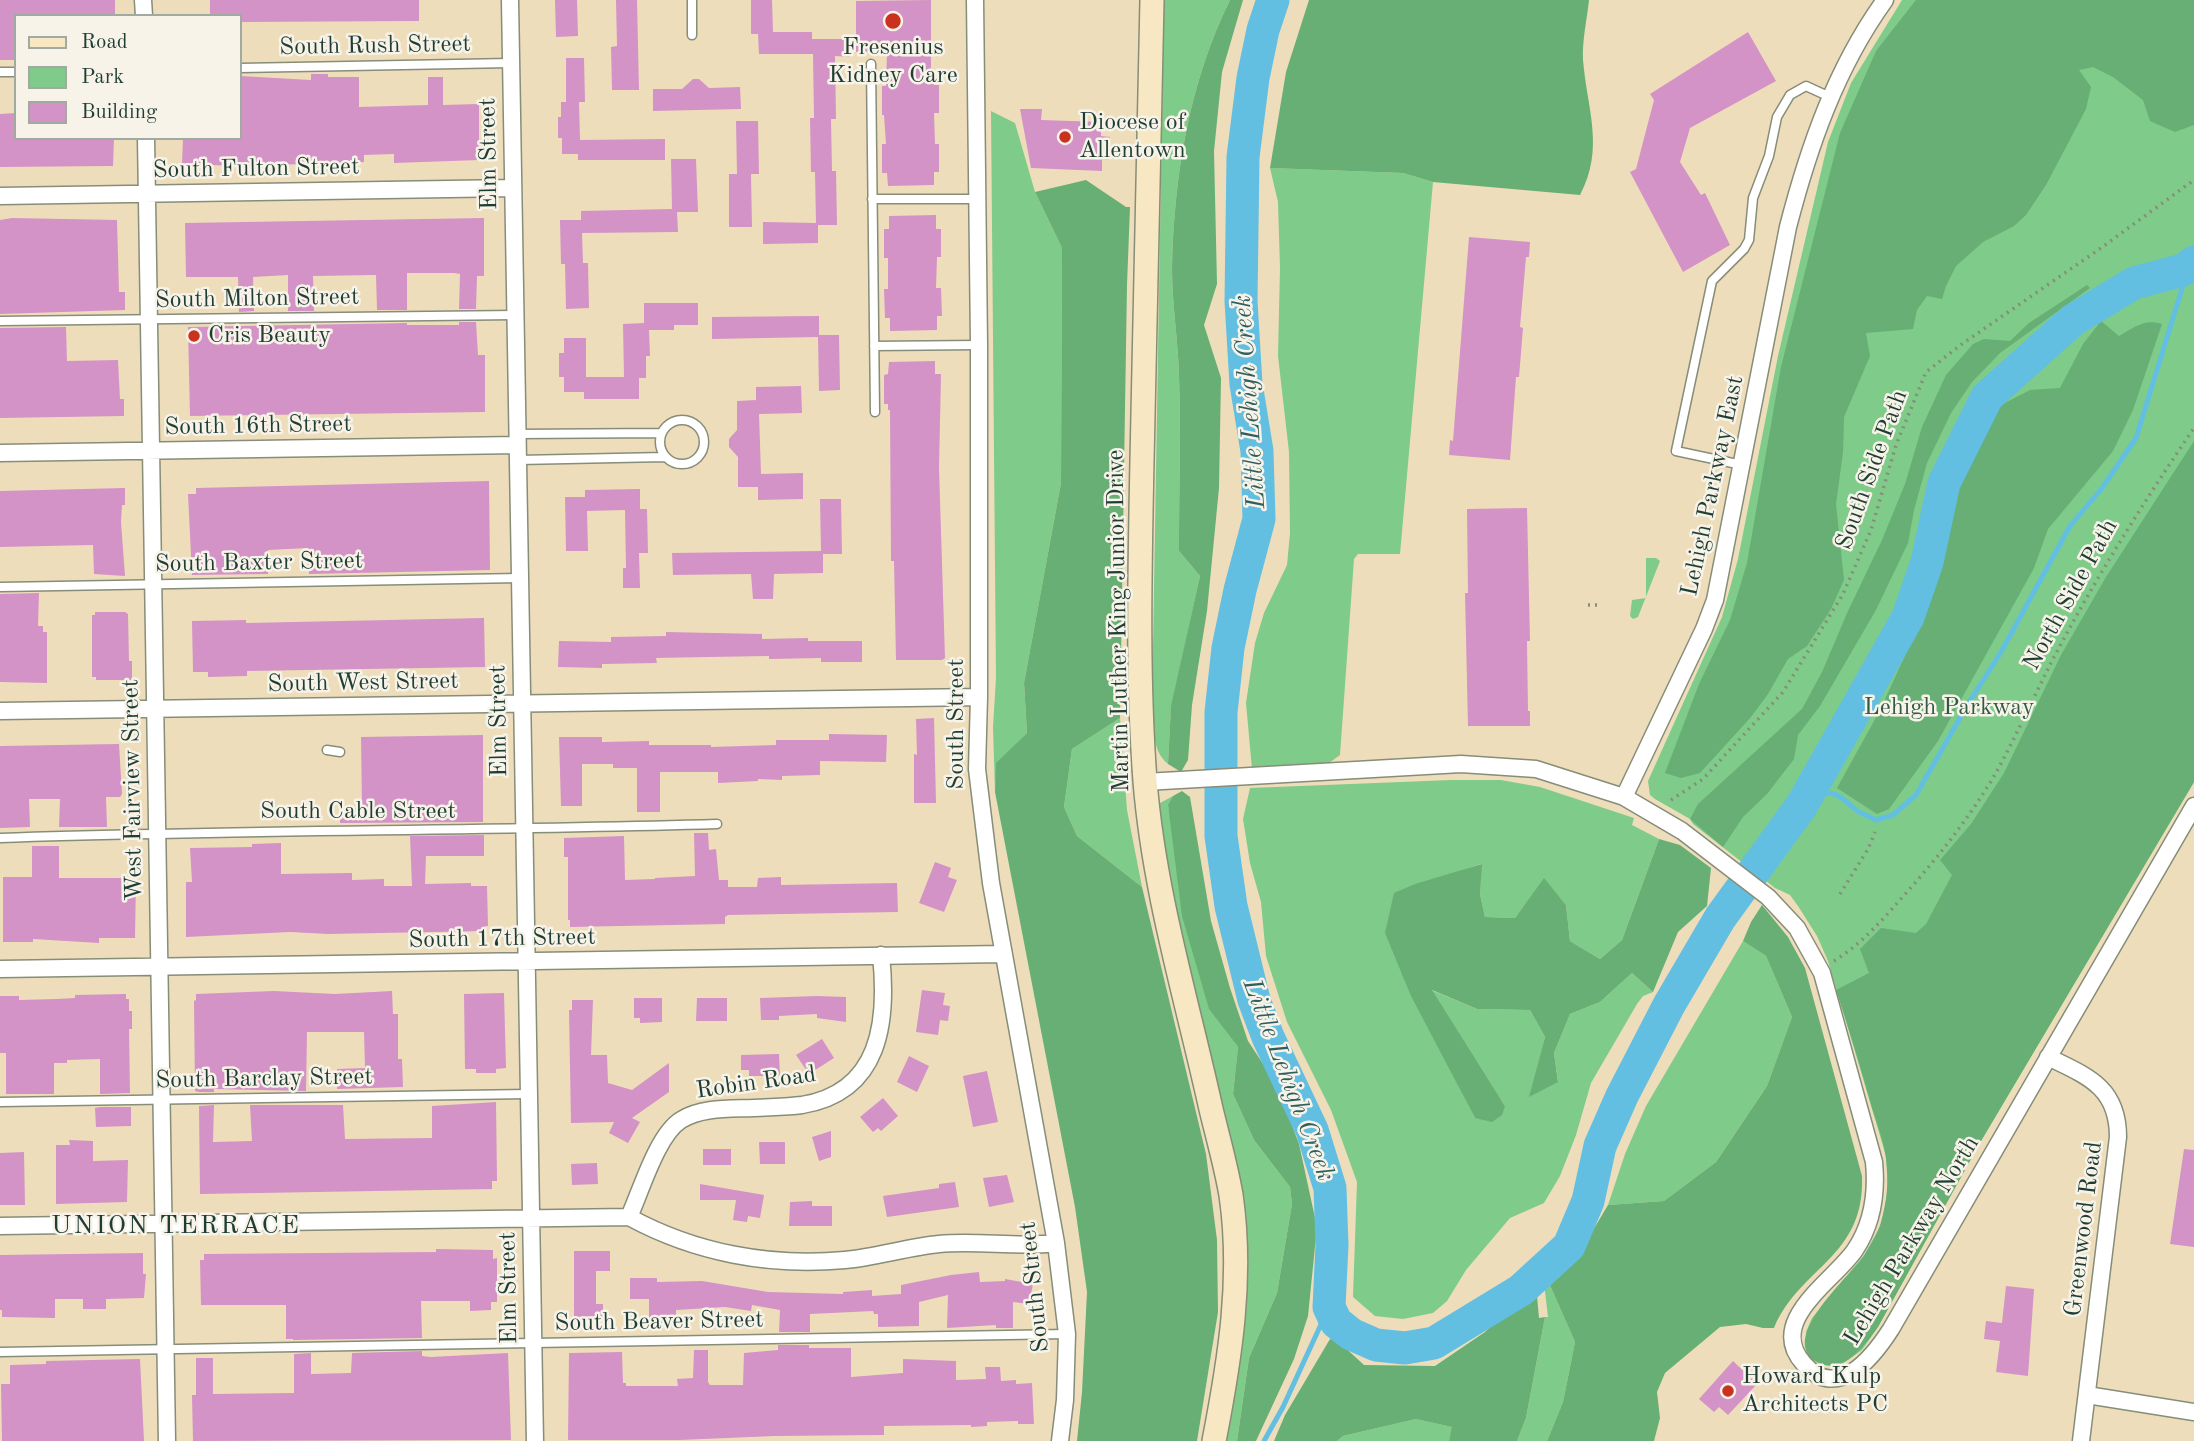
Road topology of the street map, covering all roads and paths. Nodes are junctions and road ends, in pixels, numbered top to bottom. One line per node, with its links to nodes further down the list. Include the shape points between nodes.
1 (510, 0): 7 (street, Elm Street)
2 (692, 0): 6 (lane)
3 (975, 0): 17 (street, South Street)
4 (1152, 0): 42 (main road, Martin Luther King Junior Drive, via 1140,573)
5 (1885, 0): 10 (street, Lehigh Parkway East, via 1853,48)
6 (692, 35)
7 (511, 63): 9 (lane, South Rush Street); 13 (street, Elm Street)
8 (871, 64): 16 (lane)
9 (242, 68)
10 (1830, 97): 30 (street, Lehigh Parkway East, via 1788,227); 30 (lane, via 1806,86 1790,95 1777,117 1754,198 1749,240 1712,281 1676,451)
11 (146, 140): 14 (street, West Fairview Street)
12 (2194, 180): 44 (path, South Side Path, via 1926,372 1896,445 1871,530 1836,605 1783,692 1703,779)
13 (513, 188): 14 (street, South Fulton Street); 18 (street, Elm Street)
14 (146, 193): 15 (street, South Fulton Street); 19 (street, West Fairview Street)
15 (0, 196)
16 (872, 199): 17 (lane); 22 (lane)
17 (978, 199): 21 (street, South Street)
18 (515, 315): 19 (lane, South Milton Street); 26 (street, Elm Street)
19 (149, 320): 20 (lane, South Milton Street); 27 (street, West Fairview Street)
20 (0, 321)
21 (979, 345): 22 (lane); 36 (street, South Street)
22 (874, 346): 23 (lane)
23 (875, 412)
24 (2194, 428): 57 (path, North Side Path, via 2105,566 1966,820 1872,931)
25 (661, 433): 26 (lane); 29 (lane, via 660,448); 29 (lane, via 671,422 685,419 698,426 704,439 701,453 690,463 675,464)
26 (517, 446): 27 (street, South 16th Street); 29 (lane); 31 (street, Elm Street)
27 (150, 451): 28 (street, South 16th Street); 32 (street, West Fairview Street)
28 (0, 453)
29 (666, 457)
30 (1743, 465): 43 (street, Lehigh Parkway East, via 1715,600)
31 (520, 578): 32 (lane, South Baxter Street); 37 (street, Elm Street)
32 (153, 584): 33 (lane, South Baxter Street); 38 (street, West Fairview Street)
33 (0, 587)
34 (1602, 605): 35 (path)
35 (1588, 606)
36 (979, 697): 37 (street, South West Street); 52 (street, South Street, via 978,780)
37 (522, 702): 38 (street, South West Street); 47 (street, Elm Street)
38 (155, 710): 39 (street, South West Street); 49 (street, West Fairview Street)
39 (0, 711)
40 (327, 750): 41 (lane)
41 (340, 752)
42 (1145, 782): 43 (street, via 1505,765 1536,769); 76 (main road, Martin Luther King Junior Drive, via 1167,924 1231,1194 1234,1318)
43 (1624, 797): 57 (street, Lehigh Parkway North, via 1682,831 1768,897 1797,928)
44 (1671, 800)
45 (2194, 806): 58 (street, Lehigh Parkway North)
46 (717, 824): 47 (lane, South Cable Street)
47 (524, 830): 49 (lane, South Cable Street); 54 (street, Elm Street)
48 (1875, 832): 51 (path)
49 (157, 833): 50 (lane, South Cable Street); 55 (street, West Fairview Street)
50 (0, 838)
51 (1840, 894)
52 (1004, 954): 53 (street, South 17th Street); 66 (street, South Street)
53 (881, 955): 54 (street, South 17th Street); 62 (street, Robin Road, via 882,1024 876,1046 855,1080 803,1105 710,1110 679,1121 656,1153)
54 (526, 962): 55 (street, South 17th Street); 59 (street, Elm Street)
55 (159, 967): 56 (street, South 17th Street); 60 (street, West Fairview Street)
56 (0, 969)
57 (1821, 970): 58 (street, Lehigh Parkway North, via 1876,1183 1867,1227 1856,1249 1798,1314 1793,1329 1796,1354 1815,1373 1829,1377 1854,1373 1880,1347)
58 (2048, 1057): 71 (street, Greenwood Road, via 2093,1080 2114,1106 2118,1122)
59 (528, 1094): 60 (lane, South Barclay Street); 63 (street, Elm Street)
60 (161, 1100): 61 (lane, South Barclay Street); 64 (street, West Fairview Street)
61 (0, 1102)
62 (629, 1217): 63 (street); 66 (street, via 719,1253 771,1260 844,1260 961,1242)
63 (531, 1218): 64 (street); 68 (street, Elm Street)
64 (163, 1223): 65 (street); 69 (street, West Fairview Street)
65 (0, 1226)
66 (1056, 1243): 67 (street, South Street)
67 (1067, 1334): 68 (lane, South Beaver Street); 75 (street, South Street)
68 (533, 1344): 69 (lane, South Beaver Street); 74 (street, Elm Street)
69 (165, 1349): 70 (lane, South Beaver Street); 73 (street, West Fairview Street)
70 (0, 1352)
71 (2087, 1395): 72 (street); 77 (street, Greenwood Road)
72 (2194, 1412)
73 (167, 1441)
74 (535, 1441)
75 (1060, 1441)
76 (1214, 1441)
77 (2081, 1441)

